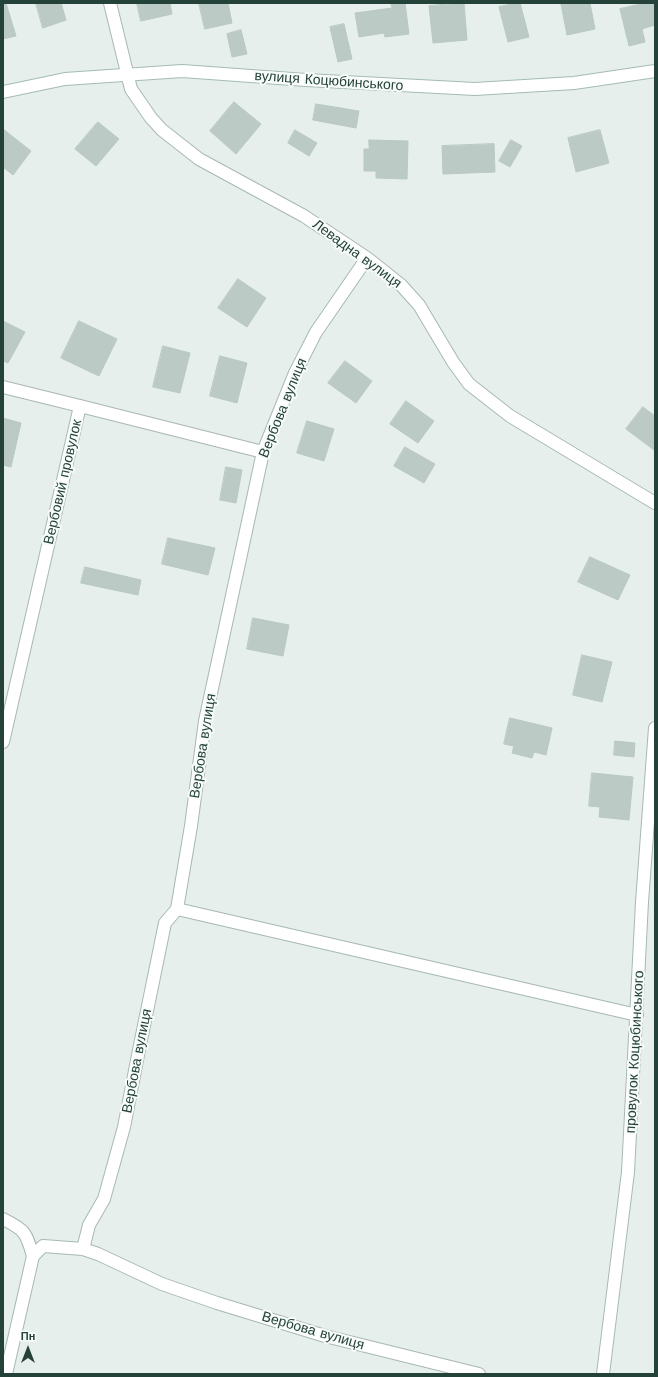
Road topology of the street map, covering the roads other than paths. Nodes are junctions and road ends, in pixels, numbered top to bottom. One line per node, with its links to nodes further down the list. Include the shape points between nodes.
1 (110, 3): 3 (street, Левадна вулиця)
2 (655, 71): 3 (street, вулиця Коцюбинського, via 574,83 475,90 182,71)
3 (127, 74): 4 (street, вулиця Коцюбинського, via 65,78); 5 (street, Левадна вулиця, via 131,90 151,118 199,159 304,216)
4 (3, 92)
5 (367, 258): 8 (street, Вербова вулиця, via 316,332 294,373); 9 (street, Левадна вулиця, via 401,285 419,305 469,384 510,416)
6 (3, 387): 7 (street)
7 (80, 406): 8 (street, Вербовий провулок); 11 (street, Вербовий провулок)
8 (263, 452): 12 (street, Вербова вулиця, via 205,721)
9 (655, 502)
10 (655, 728): 13 (street, провулок Коцюбинського, via 642,902)
11 (3, 742)
12 (177, 909): 13 (street); 15 (street, Вербова вулиця, via 165,923 124,1127 104,1199 89,1224)
13 (637, 1015): 19 (street, провулок Коцюбинського, via 628,1172)
14 (3, 1219): 16 (street, via 20,1227 28,1239)
15 (83, 1249): 16 (street, Вербова вулиця, via 44,1246); 18 (street, Вербова вулиця, via 162,1284 217,1303 325,1336)
16 (33, 1256): 17 (street)
17 (6, 1374)
18 (479, 1374)
19 (603, 1374)

